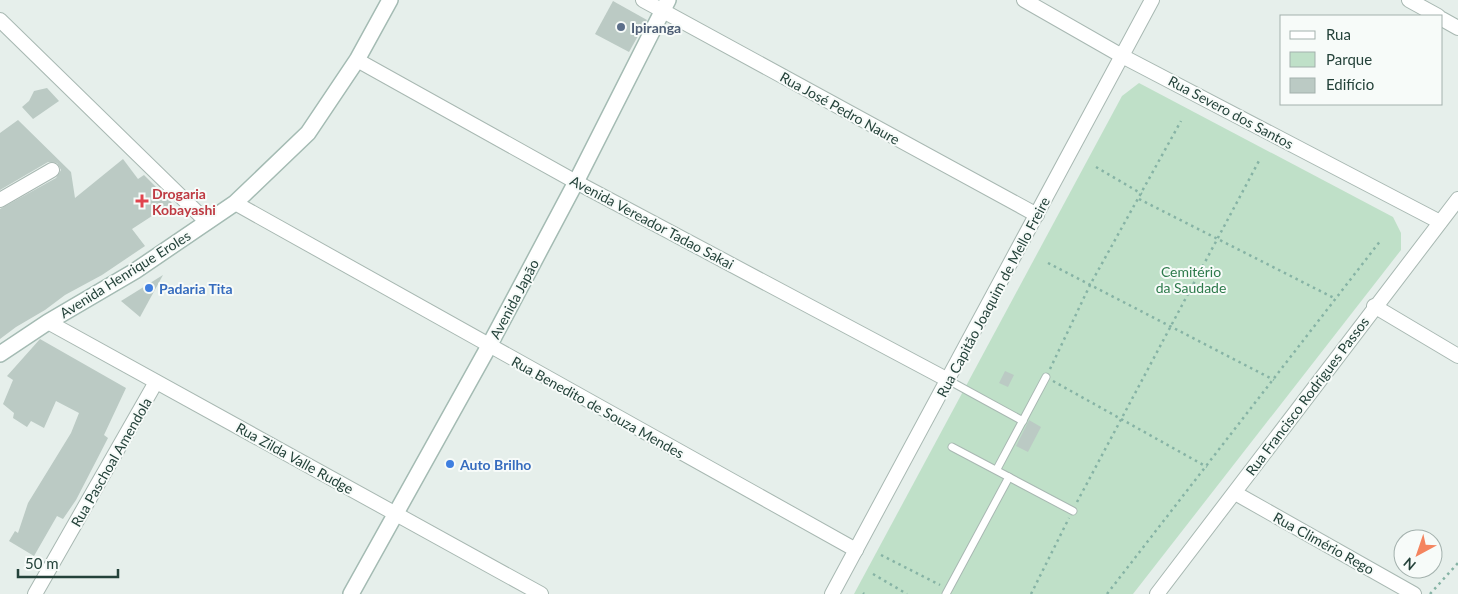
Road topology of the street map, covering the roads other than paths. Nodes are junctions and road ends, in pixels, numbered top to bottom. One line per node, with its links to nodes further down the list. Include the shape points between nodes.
1 (390, 0): 12 (main road, Avenida Henrique Eroles)
2 (643, 0): 6 (street, Rua José Pedro Naure)
3 (1024, 0): 11 (street, Rua Severo dos Santos)
4 (1152, 0): 11 (street, Rua Capitão Joaquim de Mello Freire)
5 (1409, 0): 7 (street)
6 (665, 5): 14 (main road, Avenida Japão); 18 (street, Rua José Pedro Naure)
7 (1436, 15)
8 (0, 20): 19 (street)
9 (1443, 20): 10 (street)
10 (1458, 28)
11 (1122, 56): 18 (street, Rua Capitão Joaquim de Mello Freire); 20 (street, Rua Severo dos Santos)
12 (357, 60): 14 (street, Avenida Vereador Tadao Sakai); 17 (main road, Avenida Henrique Eroles, via 308,133)
13 (52, 170): 16 (street)
14 (576, 182): 23 (main road, Avenida Japão); 27 (street, Avenida Vereador Tadao Sakai)
15 (1458, 199): 20 (street, Rua Francisco Rodrigues Passos)
16 (0, 200)
17 (236, 203): 19 (main road, Avenida Henrique Eroles); 23 (street, Rua Benedito de Souza Mendes)
18 (1037, 215): 27 (street, Rua Capitão Joaquim de Mello Freire)
19 (207, 222): 22 (main road, Avenida Henrique Eroles, via 135,271)
20 (1440, 222): 21 (street, Rua Francisco Rodrigues Passos)
21 (1374, 306): 25 (street); 33 (street, Rua Francisco Rodrigues Passos)
22 (48, 322): 24 (main road, Avenida Henrique Eroles); 28 (street, Rua Zilda Valle Rudge)
23 (489, 346): 35 (main road, Avenida Japão); 36 (street, Rua Benedito de Souza Mendes)
24 (0, 354)
25 (1458, 356)
26 (1046, 378): 29 (lane)
27 (948, 380): 29 (lane); 36 (street, Rua Capitão Joaquim de Mello Freire)
28 (156, 382): 35 (street, Rua Zilda Valle Rudge); 38 (street, Rua Paschoal Amendola)
29 (1023, 420): 31 (lane)
30 (952, 446): 31 (lane)
31 (997, 469): 32 (lane)
32 (1009, 477): 34 (lane); 37 (lane)
33 (1235, 493): 42 (street, Rua Francisco Rodrigues Passos); 43 (street, Rua Climério Rego)
34 (1073, 511)
35 (396, 514): 39 (main road, Avenida Japão); 40 (street, Rua Zilda Valle Rudge)
36 (856, 550): 41 (street, Rua Capitão Joaquim de Mello Freire)
37 (947, 592)
38 (36, 594)
39 (351, 594)
40 (542, 594)
41 (832, 594)
42 (1158, 594)
43 (1414, 594)

